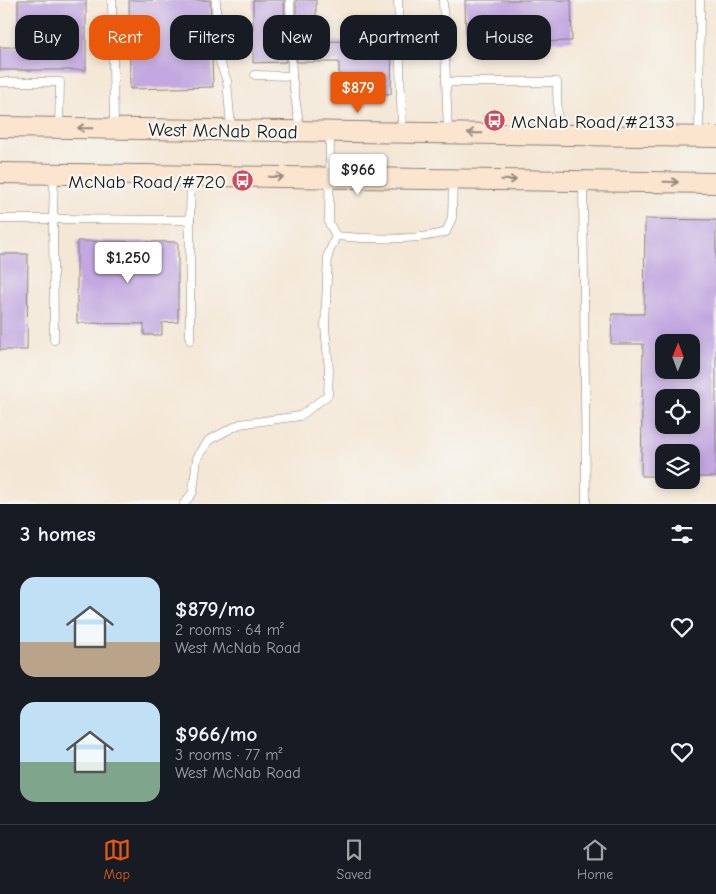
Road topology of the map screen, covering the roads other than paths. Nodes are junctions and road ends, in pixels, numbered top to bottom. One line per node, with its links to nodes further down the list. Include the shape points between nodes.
1 (112, 0): 13 (lane)
2 (216, 0): 14 (lane, via 217,54 227,81)
3 (290, 0): 8 (lane)
4 (398, 0): 17 (lane)
5 (444, 0): 10 (lane)
6 (700, 0): 20 (lane)
7 (255, 75): 8 (lane)
8 (292, 76): 15 (lane)
9 (0, 82): 12 (lane, via 60,82)
10 (446, 82): 18 (lane); 19 (lane, via 557,82)
11 (0, 127): 12 (main road, West McNab Road)
12 (59, 128): 13 (main road, West McNab Road, one-way to 12)
13 (114, 129): 14 (main road, West McNab Road)
14 (231, 130): 15 (main road, West McNab Road)
15 (300, 131): 16 (main road, West McNab Road)
16 (330, 131): 17 (main road, West McNab Road); 24 (lane)
17 (402, 133): 18 (main road, West McNab Road)
18 (448, 133): 19 (main road, West McNab Road, one-way to 18)
19 (558, 134): 20 (main road, West McNab Road)
20 (708, 136)
21 (0, 173): 22 (main road)
22 (54, 174): 23 (main road); 28 (lane)
23 (191, 176): 24 (main road, one-way to 24); 30 (lane)
24 (329, 178): 25 (main road); 31 (lane, via 329,223)
25 (453, 180): 26 (main road, one-way to 26); 31 (lane, via 452,218 446,232 432,237)
26 (583, 181): 27 (main road, one-way to 27); 35 (lane)
27 (716, 183)
28 (53, 218): 29 (lane); 30 (lane); 32 (lane)
29 (0, 219)
30 (190, 220): 33 (lane)
31 (336, 236): 34 (lane, via 328,255 325,327 328,395 300,416 240,424 210,440 197,458 193,492)
32 (54, 340)
33 (190, 340)
34 (184, 504)
35 (586, 504)

